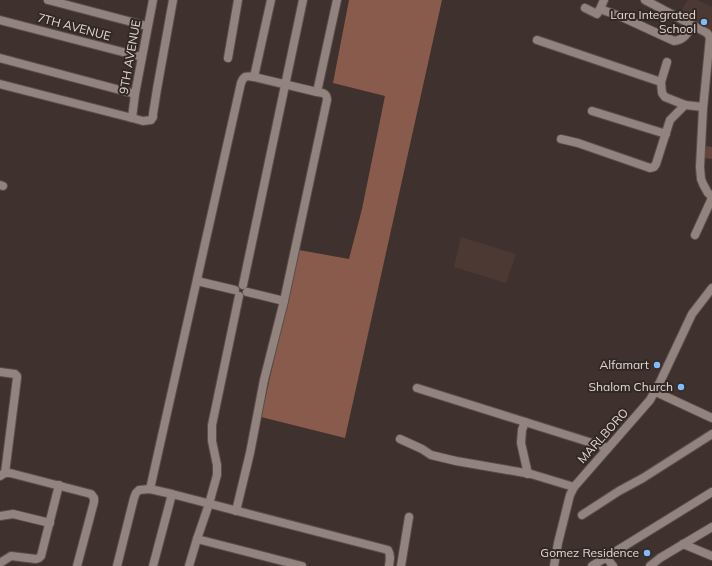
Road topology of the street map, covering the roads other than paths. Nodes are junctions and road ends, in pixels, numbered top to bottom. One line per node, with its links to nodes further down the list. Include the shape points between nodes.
1 (48, 0): 14 (street)
2 (153, 0): 14 (street, 9TH AVENUE)
3 (173, 0): 30 (street, via 153,117 148,121)
4 (238, 0): 18 (street)
5 (270, 0): 20 (street)
6 (303, 0): 24 (street)
7 (337, 0): 25 (street)
8 (604, 0): 11 (street)
9 (645, 0): 13 (street)
10 (585, 8): 11 (street, via 597,14)
11 (600, 9): 13 (street, via 674,41 684,38)
12 (0, 20): 16 (street, 7TH AVENUE)
13 (692, 25): 21 (street, via 710,37)
14 (147, 26): 16 (street, 9TH AVENUE)
15 (537, 40): 22 (street)
16 (142, 57): 26 (street, 9TH AVENUE)
17 (0, 58): 26 (street)
18 (228, 58)
19 (667, 62): 22 (street)
20 (254, 77): 24 (street); 35 (street, via 246,76 241,83)
21 (709, 77): 28 (street)
22 (661, 82): 27 (street, via 665,97)
23 (0, 84): 30 (street)
24 (286, 85): 25 (street); 36 (street)
25 (317, 92): 39 (street, via 326,94 327,100)
26 (135, 94): 30 (street, 9TH AVENUE)
27 (686, 105): 28 (street); 31 (street, via 670,120)
28 (703, 107): 33 (street, via 700,172 703,184)
29 (592, 111): 31 (street)
30 (132, 118)
31 (666, 134): 32 (street, via 656,164 650,168)
32 (561, 139)
33 (712, 198): 34 (street)
34 (695, 235)
35 (197, 281): 38 (street); 52 (street)
36 (245, 288): 38 (street, via 244,296); 39 (street)
37 (712, 288): 42 (street, MARLBORO, via 692,314)
38 (237, 293): 55 (street, via 212,425 217,475)
39 (284, 301): 56 (street)
40 (0, 372): 48 (street, via 17,376)
41 (417, 388): 44 (street)
42 (656, 392): 43 (street); 47 (street, MARLBORO)
43 (712, 418)
44 (525, 422): 47 (street); 49 (street, via 520,443)
45 (712, 434): 57 (street)
46 (400, 439): 49 (street, via 431,455)
47 (608, 448): 51 (street, MARLBORO)
48 (2, 474): 50 (street, via 10,473)
49 (528, 474): 51 (street)
50 (59, 486): 60 (street); 67 (street, via 91,494 94,498)
51 (574, 487): 74 (street, MARLBORO)
52 (150, 489): 54 (street); 68 (street, via 139,490 136,493)
53 (712, 492): 65 (street)
54 (172, 494): 55 (street); 69 (street)
55 (209, 504): 56 (street); 62 (street)
56 (236, 511): 72 (street, via 388,550)
57 (582, 515)
58 (0, 516): 60 (street, via 13,514)
59 (409, 517): 73 (street)
60 (50, 523): 66 (street, via 39,558 11,556)
61 (712, 527): 63 (street)
62 (197, 539): 70 (street); 71 (street)
63 (683, 544): 64 (street); 77 (street)
64 (712, 556)
65 (606, 557): 75 (street); 76 (street)
66 (0, 563)
67 (77, 566)
68 (116, 566)
69 (152, 566)
70 (189, 566)
71 (302, 566)
72 (390, 566)
73 (401, 566)
74 (554, 566)
75 (592, 566)
76 (613, 566)
77 (650, 566)

